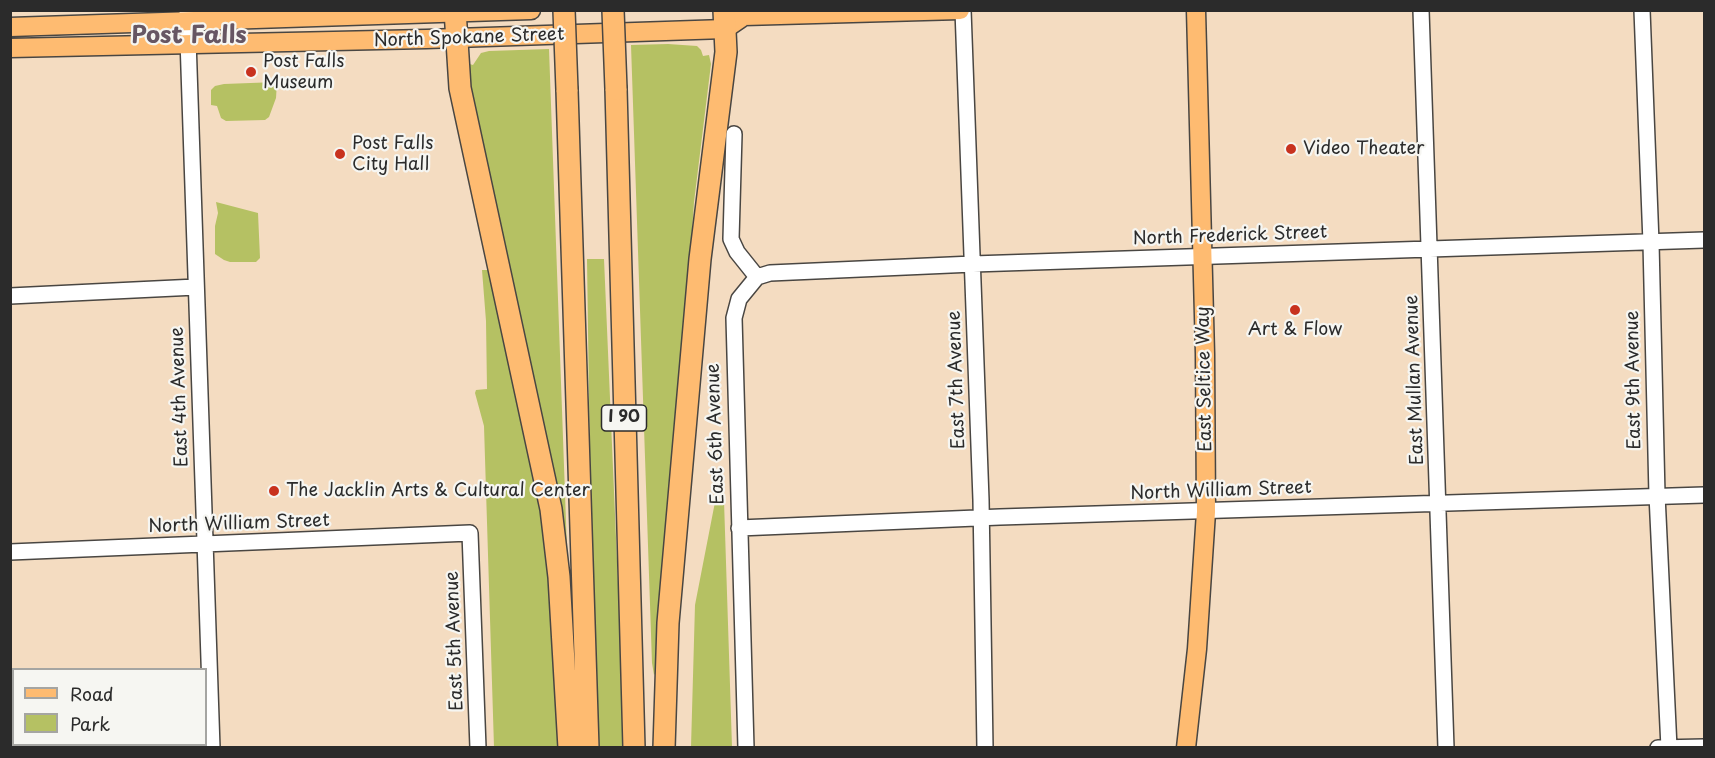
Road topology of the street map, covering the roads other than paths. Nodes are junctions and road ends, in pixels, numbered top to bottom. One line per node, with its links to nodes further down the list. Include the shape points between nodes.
1 (531, 10): 8 (main road, North Spokane Street)
2 (564, 10): 36 (highway, I 90, bridge)
3 (614, 10): 37 (highway, I 90, bridge)
4 (961, 10): 10 (main road, North Spokane Street); 20 (street, East 7th Avenue)
5 (1196, 10): 19 (main road, East Seltice Way)
6 (1421, 10): 18 (street, East Mullan Avenue)
7 (1642, 10): 17 (street, East 9th Avenue)
8 (455, 12): 9 (main road, North Spokane Street); 12 (highway)
9 (187, 16): 11 (main road, North Spokane Street); 13 (street, East 4th Avenue)
10 (732, 16): 12 (main road, North Spokane Street); 38 (highway, via 700,259 668,623)
11 (10, 27)
12 (456, 39): 13 (main road, North Spokane Street); 35 (highway, via 460,88 551,509)
13 (189, 46): 14 (main road, North Spokane Street); 22 (street, East 4th Avenue)
14 (10, 48)
15 (734, 134): 21 (street, via 731,238)
16 (1704, 240): 17 (street, North Frederick Street)
17 (1651, 243): 18 (street, North Frederick Street); 24 (street, East 9th Avenue)
18 (1430, 249): 19 (street, North Frederick Street); 26 (street, East Mullan Avenue)
19 (1203, 256): 20 (street, North Frederick Street); 27 (main road, East Seltice Way)
20 (973, 264): 21 (street, North Frederick Street, via 770,273); 28 (street, East 7th Avenue)
21 (757, 277): 29 (street, East 6th Avenue, via 739,299 734,318)
22 (196, 287): 23 (street); 31 (street, East 4th Avenue)
23 (10, 296)
24 (1657, 495): 25 (street, North William Street); 26 (street, North William Street); 44 (street, East 9th Avenue)
25 (1704, 495)
26 (1439, 502): 27 (street, North William Street); 42 (street, East Mullan Avenue)
27 (1206, 512): 28 (street, North William Street); 41 (main road, East Seltice Way)
28 (981, 519): 29 (street, North William Street); 40 (street, East 7th Avenue)
29 (739, 528): 39 (street, East 6th Avenue)
30 (470, 533): 31 (street, North William Street); 34 (street, East 5th Avenue)
31 (204, 545): 32 (street, North William Street); 33 (street, East 4th Avenue)
32 (10, 552)
33 (212, 747)
34 (478, 747)
35 (569, 747)
36 (588, 747)
37 (634, 747)
38 (664, 747)
39 (746, 747)
40 (985, 747)
41 (1186, 747)
42 (1446, 747)
43 (1658, 747): 44 (street)
44 (1669, 747): 45 (street)
45 (1704, 747)

